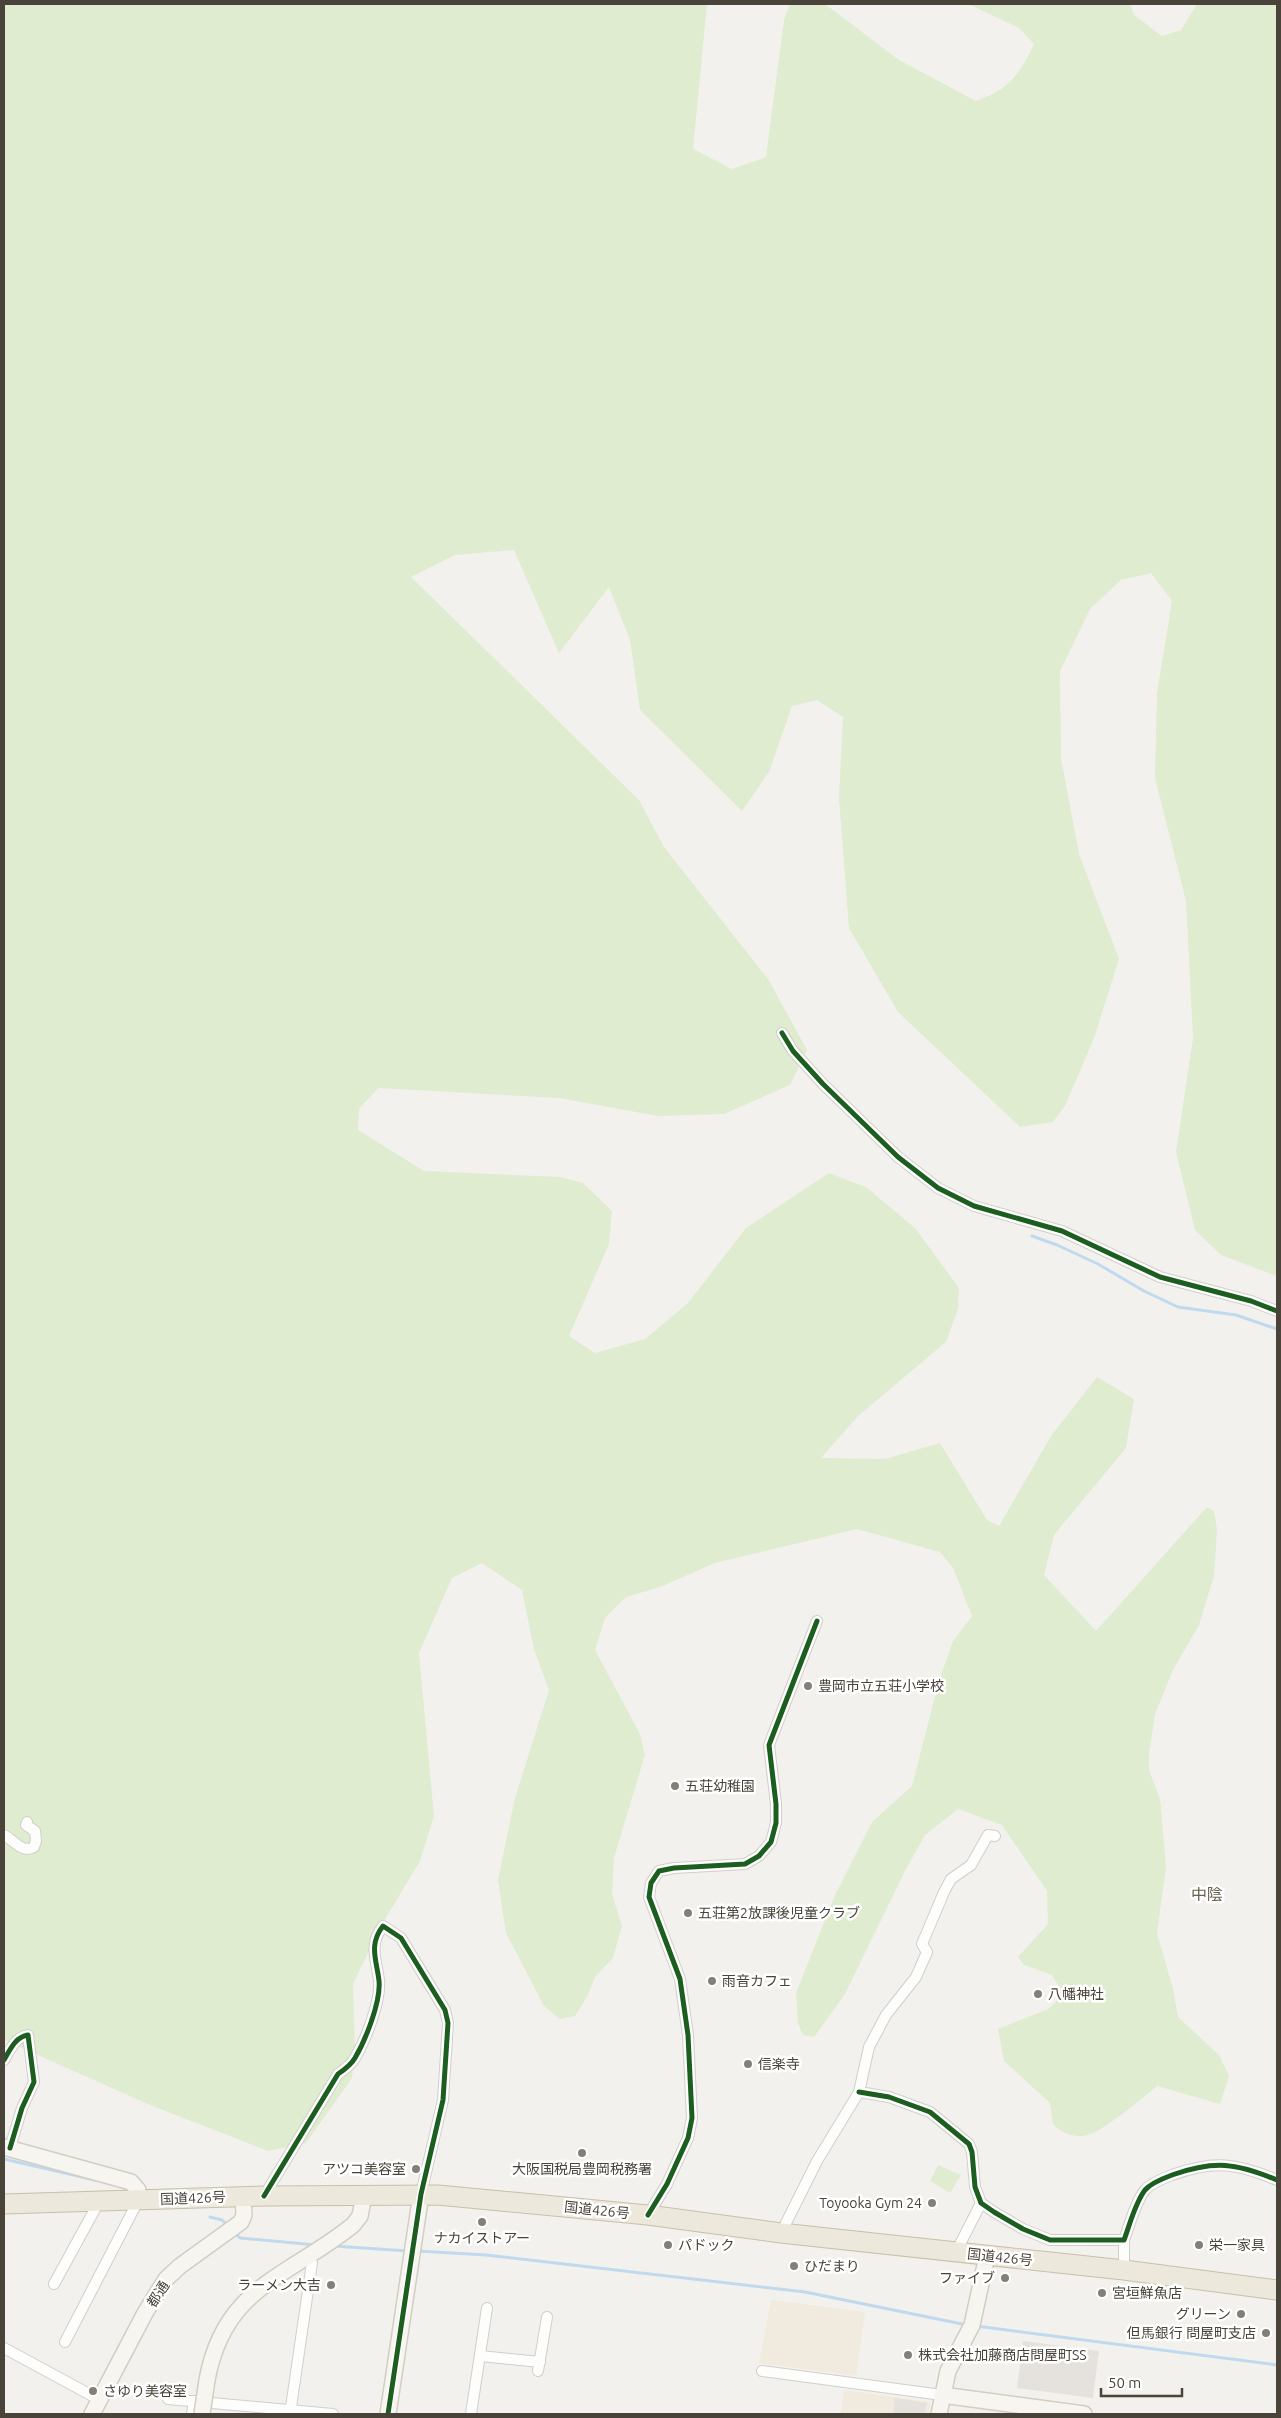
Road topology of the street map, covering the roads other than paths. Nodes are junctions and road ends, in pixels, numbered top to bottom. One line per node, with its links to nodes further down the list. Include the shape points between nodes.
1 (782, 1033): 2 (street, via 823,1084 898,1157 938,1188 974,1206 1062,1231 1160,1277)
2 (1277, 1311)
3 (817, 1621): 19 (street, via 769,1745 776,1804 771,1842 759,1856 745,1864 674,1868 659,1871 651,1882 649,1897 680,1979 688,2035 692,2118 688,2138 667,2184)
4 (25, 1822): 5 (street, via 36,1836 30,1850)
5 (4, 1835)
6 (995, 1836): 8 (street, via 988,1835 971,1865 951,1879 944,1892 922,1944 927,1952 916,1976 892,2007 869,2047)
7 (4, 2060): 9 (street, via 12,2046 28,2035 34,2082)
8 (859, 2092): 17 (street, via 889,2097 930,2112 969,2144 975,2187); 20 (street, via 817,2161)
9 (7, 2147): 15 (street, via 131,2182 138,2190)
10 (1277, 2180): 21 (street, via 1257,2172 1214,2164 1164,2178 1146,2188)
11 (422, 2194): 12 (highway, 国道426号); 14 (street, via 444,2100 448,2023 445,2010 401,1938 383,1926 374,1947 379,1982 377,2003 358,2052 338,2074); 19 (highway, 国道426号); 44 (street)
12 (364, 2195): 14 (highway, 国道426号); 23 (street, via 358,2220)
13 (243, 2196): 14 (highway, 国道426号); 15 (highway, 国道426号); 36 (street, 都通, via 243,2217 166,2280)
14 (264, 2196)
15 (139, 2199): 16 (highway, 国道426号); 30 (street)
16 (100, 2200): 18 (highway, 国道426号); 26 (street)
17 (981, 2203): 21 (street, via 1022,2229 1050,2240); 22 (street)
18 (4, 2204)
19 (648, 2215): 20 (highway, 国道426号)
20 (781, 2232): 22 (highway, 国道426号)
21 (1124, 2240): 25 (street)
22 (956, 2252): 24 (highway, 国道426号)
23 (310, 2253): 39 (street, via 312,2263); 42 (street, bridge, via 262,2285 229,2323 218,2344 207,2380)
24 (987, 2256): 25 (highway, 国道426号); 34 (street, via 972,2325 948,2371)
25 (1124, 2270): 27 (highway, 国道426号)
26 (54, 2284)
27 (1277, 2290)
28 (487, 2308): 32 (street)
29 (547, 2317): 32 (street, via 539,2366)
30 (65, 2342)
31 (4, 2348): 36 (street)
32 (480, 2356): 45 (street)
33 (762, 2371): 34 (street)
34 (942, 2395): 38 (street); 46 (street)
35 (168, 2399): 37 (street)
36 (100, 2400): 40 (street, 都通)
37 (194, 2401): 39 (street); 41 (street)
38 (1012, 2410): 47 (street)
39 (290, 2412): 43 (street)
40 (92, 2414)
41 (192, 2414)
42 (202, 2414)
43 (333, 2414)
44 (388, 2414)
45 (471, 2414)
46 (939, 2414)
47 (1080, 2414): 48 (street)
48 (1084, 2414)

